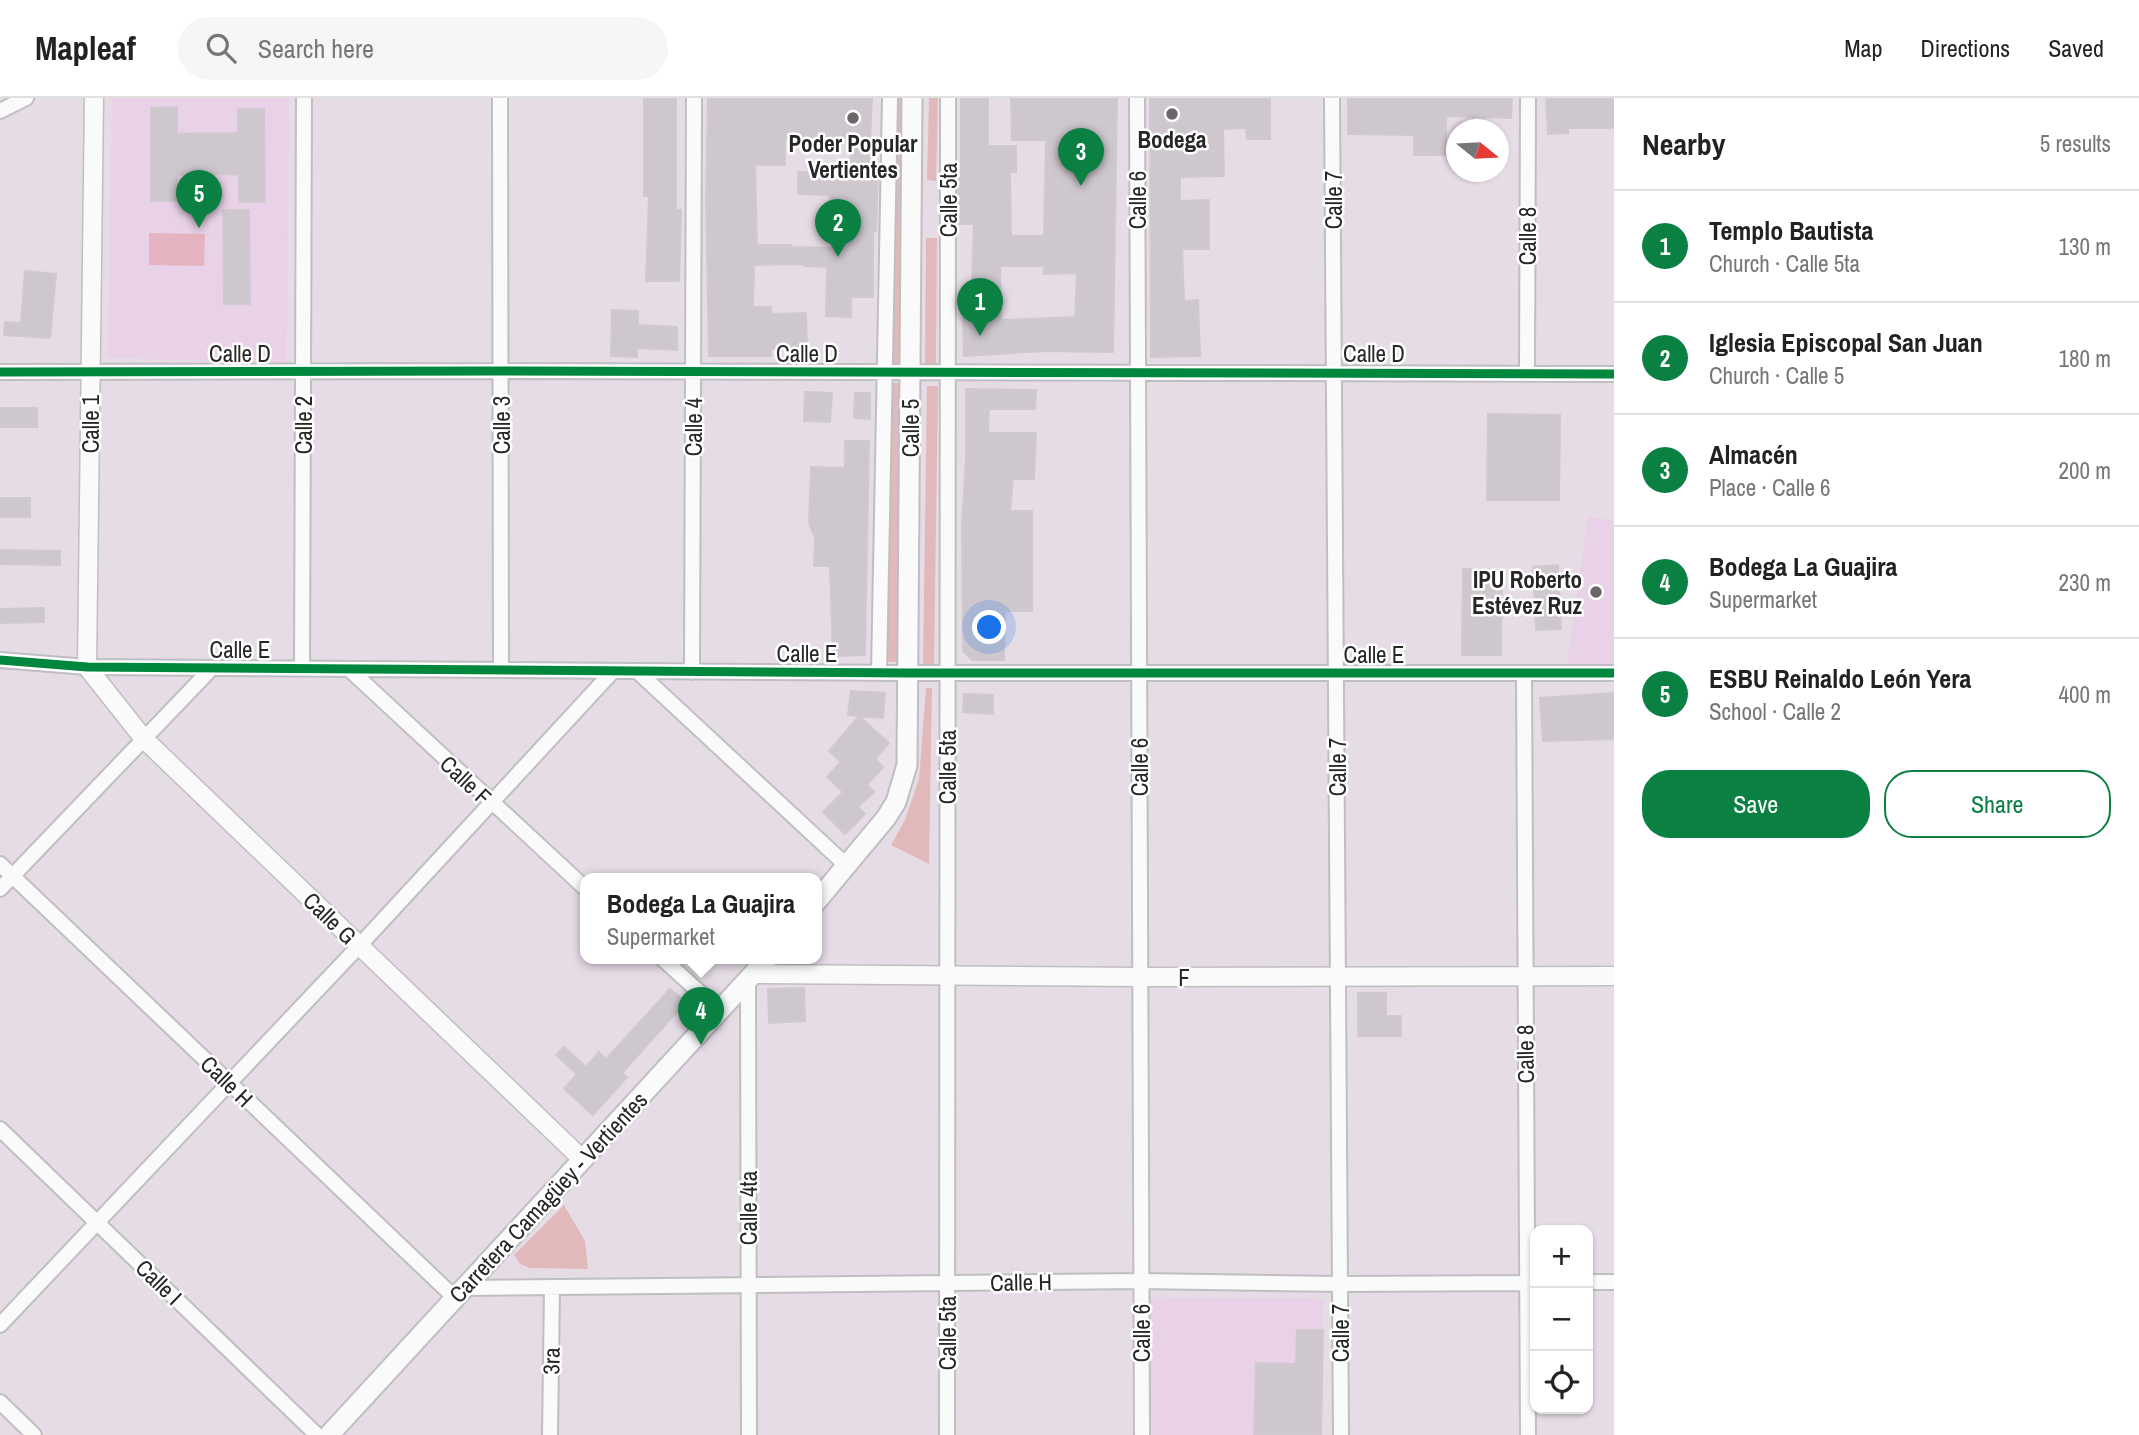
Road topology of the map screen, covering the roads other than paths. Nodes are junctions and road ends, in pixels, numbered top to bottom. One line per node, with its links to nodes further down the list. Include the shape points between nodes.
1 (26, 98): 12 (street)
2 (94, 98): 15 (street, Calle 1)
3 (304, 98): 16 (street, Calle 2)
4 (500, 98): 13 (street, Calle 3)
5 (694, 98): 17 (street, Calle 4)
6 (890, 98): 21 (street, Calle 5)
7 (912, 98): 22 (main road, Calle 5)
8 (948, 98): 18 (street, Calle 5ta)
9 (1137, 98): 19 (street, Calle 6)
10 (1332, 98): 20 (street, Calle 7)
11 (1528, 98): 23 (street, Calle 8)
12 (0, 111)
13 (500, 370): 16 (street, Calle D); 17 (street, Calle D); 30 (street, Calle 3)
14 (0, 372): 15 (street, Calle D)
15 (91, 372): 16 (street, Calle D); 26 (street, Calle 1)
16 (303, 372): 28 (street, Calle 2)
17 (693, 372): 21 (street, Calle D); 33 (street, Calle 4)
18 (948, 372): 19 (street, Calle D); 22 (street, Calle D); 36 (street, Calle 5ta)
19 (1138, 372): 20 (street, Calle D); 40 (street, Calle 6)
20 (1334, 372): 23 (street, Calle D); 37 (street, Calle 7)
21 (883, 373): 22 (street, Calle D); 34 (street, Calle 5)
22 (911, 373): 35 (main road, Calle 5)
23 (1527, 373): 24 (street, Calle D)
24 (1614, 374)
25 (0, 660): 26 (street, Calle E)
26 (87, 667): 27 (street, Calle E); 41 (street, Calle G)
27 (212, 668): 28 (street, Calle E); 41 (street)
28 (302, 668): 29 (street, Calle E)
29 (349, 669): 30 (street, Calle E); 42 (street, Calle F)
30 (501, 669): 31 (street, Calle E)
31 (613, 671): 32 (street, Calle E); 42 (street)
32 (637, 671): 33 (street, Calle E); 44 (street)
33 (692, 672): 34 (street, Calle E)
34 (879, 673): 35 (street, Calle E)
35 (909, 673): 36 (street, Calle E); 44 (main road, via 907,765 902,786 886,818)
36 (947, 673): 40 (street, Calle E); 52 (street, Calle 5ta)
37 (1336, 673): 38 (street, Calle E); 40 (street, Calle E); 53 (street, Calle 7)
38 (1524, 673): 39 (street, Calle E); 54 (street, Calle 8)
39 (1614, 673)
40 (1139, 674): 56 (street, Calle 6)
41 (144, 739): 45 (street); 49 (street, Calle G)
42 (491, 803): 46 (street, Calle F); 49 (street)
43 (0, 864): 45 (street, Calle H)
44 (847, 866): 48 (main road)
45 (12, 876): 47 (street); 58 (street, Calle H)
46 (580, 884)
47 (0, 889)
48 (822, 896)
49 (359, 946): 58 (street); 60 (street, Calle G)
50 (668, 964): 57 (street)
51 (757, 971): 52 (street, F); 57 (main road, Carretera Camagüey - Vertientes); 69 (street, Calle 4ta)
52 (947, 976): 56 (street, F); 66 (street, Calle 5ta)
53 (1338, 976): 54 (street, F); 56 (street, F); 68 (street, Calle 7)
54 (1524, 976): 55 (street, F); 62 (street, Calle 8)
55 (1614, 976)
56 (1140, 977): 63 (street, Calle 6)
57 (720, 1011): 60 (main road, Carretera Camagüey - Vertientes)
58 (229, 1083): 61 (street); 72 (street, Calle H)
59 (0, 1129): 61 (street, Calle I)
60 (583, 1160): 72 (main road, Carretera Camagüey - Vertientes)
61 (97, 1223): 73 (street); 76 (street, Calle I)
62 (1530, 1239)
63 (1141, 1281): 66 (street, Calle H); 68 (street, Calle H); 81 (street, Calle 6)
64 (1593, 1282): 65 (street)
65 (1614, 1282)
66 (947, 1283): 69 (street, Calle H); 80 (street, Calle 5ta)
67 (1530, 1283): 68 (street, Calle H)
68 (1340, 1284): 82 (street, Calle 7)
69 (748, 1285): 70 (street, Calle H); 79 (street, Calle 4ta)
70 (552, 1287): 72 (street, Calle H); 78 (street, 3ra)
71 (1531, 1288): 83 (street, Calle 8)
72 (459, 1293): 77 (main road, Carretera Camagüey - Vertientes)
73 (0, 1325)
74 (0, 1402): 75 (street)
75 (34, 1435)
76 (317, 1435)
77 (329, 1435)
78 (550, 1435)
79 (749, 1435)
80 (947, 1435)
81 (1142, 1435)
82 (1341, 1435)
83 (1528, 1435)

